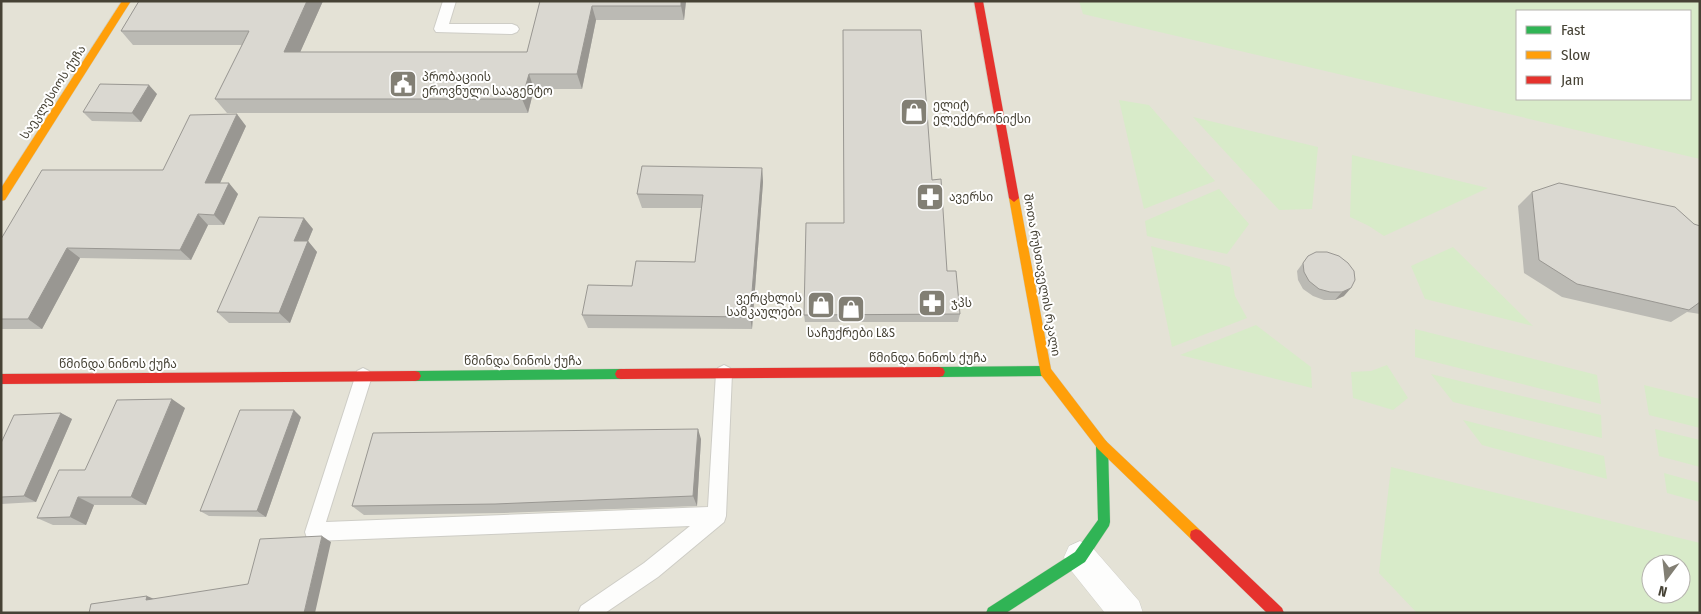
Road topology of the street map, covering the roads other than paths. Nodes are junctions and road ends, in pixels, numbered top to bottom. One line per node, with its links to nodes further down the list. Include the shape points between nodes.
1 (127, 1): 5 (street, საეკლესიოს ქუჩა)
2 (450, 1): 4 (lane, via 440,29)
3 (978, 1): 6 (street, შოთა რუსთაველის რკალი)
4 (512, 29)
5 (1, 197)
6 (1045, 371): 7 (street, წმინდა ნინოს ქუჩა); 10 (street, შოთა რუსთაველის რკალი)
7 (724, 373): 8 (street, წმინდა ნინოს ქუჩა); 11 (lane)
8 (363, 376): 9 (street, წმინდა ნინოს ქუჩა); 11 (lane, via 314,532)
9 (1, 379)
10 (1102, 446): 12 (street, via 1104,522); 16 (street, შოთა რუსთაველის რკალი)
11 (717, 516): 13 (lane, via 651,570)
12 (1080, 557): 14 (street); 15 (street)
13 (588, 613)
14 (993, 613)
15 (1127, 613)
16 (1277, 613)

